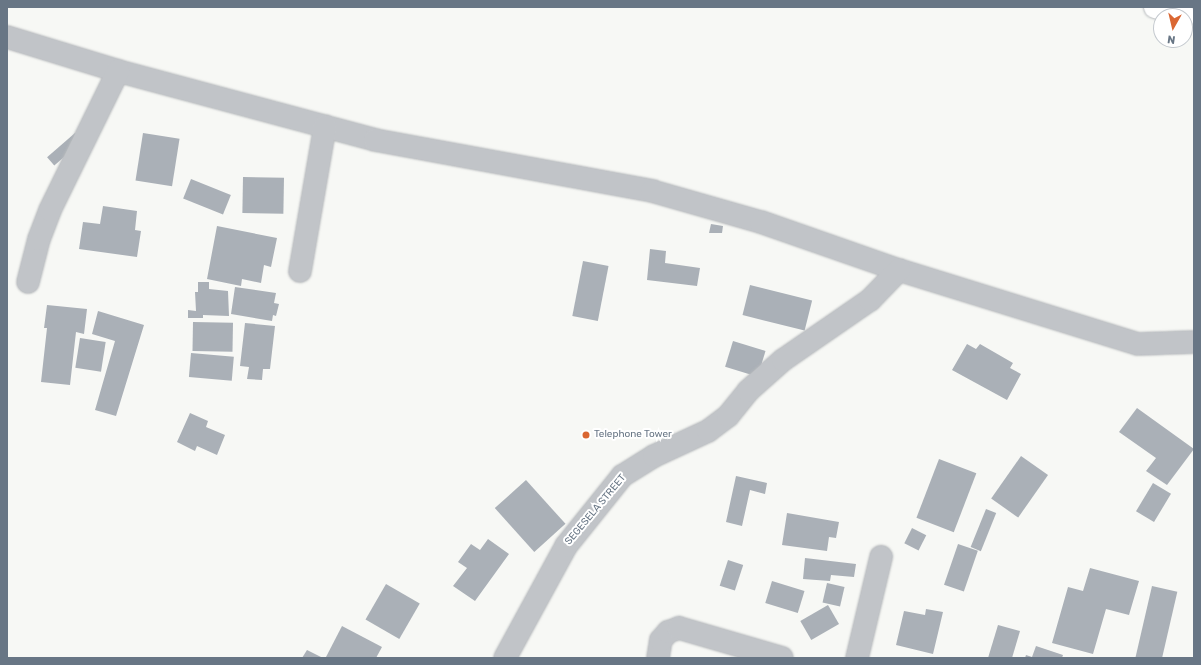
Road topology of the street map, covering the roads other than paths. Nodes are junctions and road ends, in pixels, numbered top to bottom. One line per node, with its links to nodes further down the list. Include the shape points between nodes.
1 (7, 37): 2 (street)
2 (118, 70): 3 (street); 6 (street, via 50,210 39,239)
3 (325, 126): 4 (street, via 375,140 652,191 761,222); 5 (street)
4 (899, 270): 7 (street, via 1138,344); 9 (street, SEGESELA STREET, via 870,300 783,360 748,391 728,416 708,431 654,456 622,476 566,546)
5 (300, 272)
6 (28, 282)
7 (1194, 342)
8 (881, 557): 12 (street)
9 (504, 658)
10 (658, 658): 11 (street, via 661,640 668,632 679,628)
11 (782, 658)
12 (857, 658)

